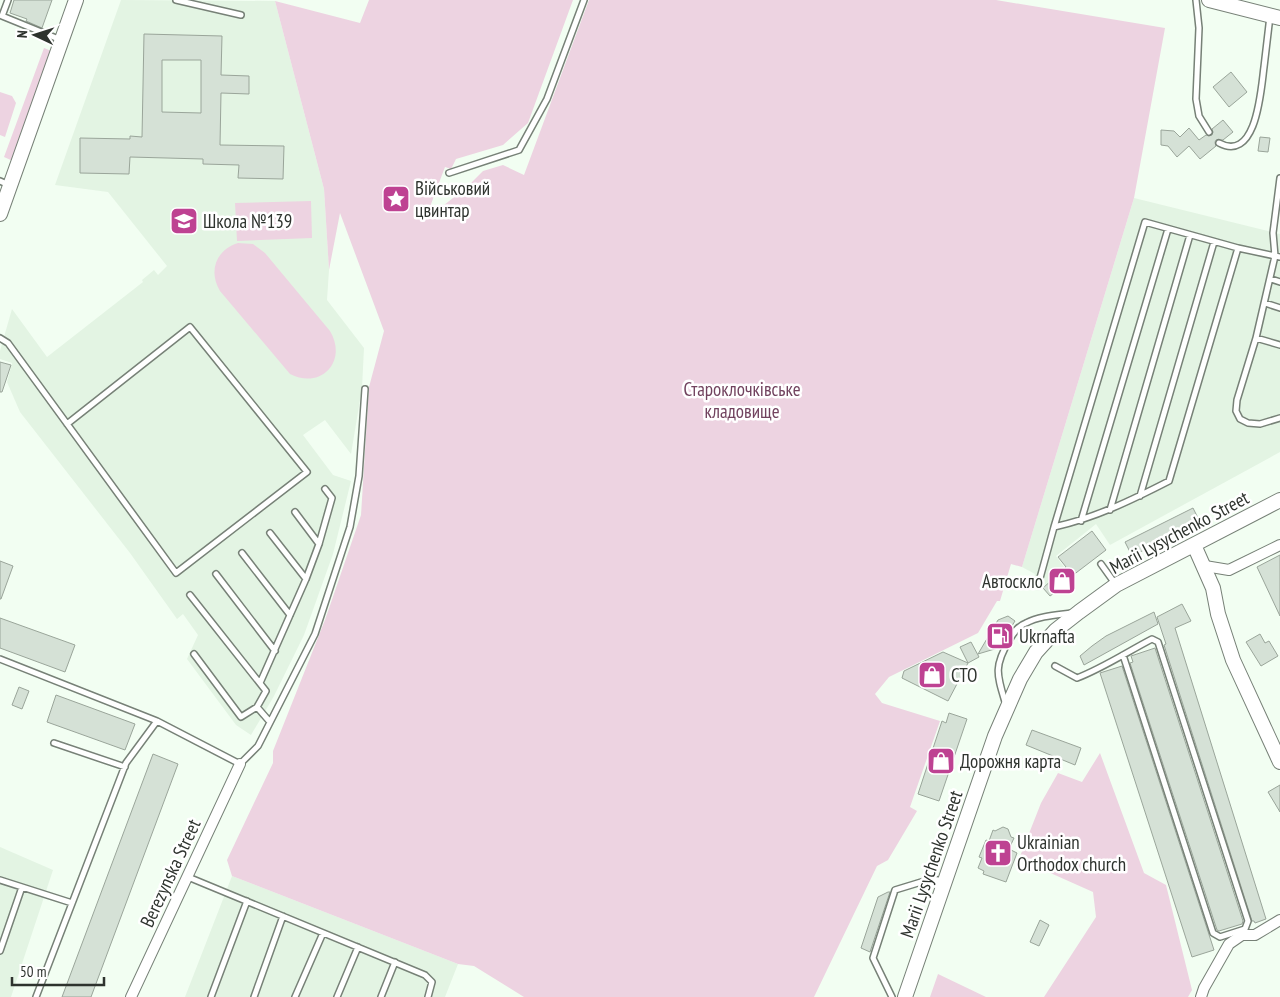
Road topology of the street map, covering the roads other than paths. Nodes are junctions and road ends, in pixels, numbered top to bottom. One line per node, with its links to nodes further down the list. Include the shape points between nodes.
1 (8, 0): 9 (lane, via 2,16)
2 (76, 0): 9 (main road)
3 (176, 0): 7 (lane)
4 (584, 0): 12 (lane, via 546,99 519,150)
5 (1196, 0): 10 (lane, via 1199,28 1196,99 1200,116)
6 (1209, 0): 8 (main road)
7 (241, 15)
8 (1275, 17): 11 (lane, via 1258,112 1251,129 1244,141 1234,146)
9 (62, 40): 14 (main road)
10 (1209, 132)
11 (1219, 143)
12 (449, 173)
13 (1280, 178): 20 (lane, via 1273,233)
14 (5, 183): 15 (main road)
15 (0, 214)
16 (1168, 229): 17 (lane); 36 (lane); 37 (lane, via 1145,222)
17 (1190, 235): 18 (lane); 34 (lane)
18 (1214, 242): 19 (lane); 32 (lane)
19 (1238, 248): 20 (lane); 32 (lane, via 1169,481)
20 (1278, 256): 21 (lane)
21 (1271, 279): 22 (lane); 23 (lane)
22 (1280, 282)
23 (1265, 303): 24 (lane); 26 (lane)
24 (1280, 308)
25 (0, 338): 30 (lane, via 8,343)
26 (1256, 338): 27 (lane); 29 (lane, via 1236,411 1240,419 1248,423 1260,424)
27 (1280, 345)
28 (365, 388): 61 (lane, via 359,476 350,527 315,634)
29 (1280, 418)
30 (67, 424): 30 (lane, via 190,327 307,472 176,573)
31 (325, 489): 39 (lane, via 332,498)
32 (1140, 496): 34 (lane)
33 (1280, 500): 40 (main road, Marii Lysychenko Street)
34 (1110, 510): 36 (lane)
35 (295, 512): 39 (lane)
36 (1081, 521): 37 (lane)
37 (1054, 527): 46 (lane)
38 (270, 534): 47 (lane)
39 (319, 544): 47 (lane)
40 (1194, 545): 44 (main road); 48 (main road, Marii Lysychenko Street)
41 (1280, 545): 44 (street, via 1229,570)
42 (242, 553): 51 (lane)
43 (1102, 564): 48 (lane)
44 (1205, 566): 63 (main road, via 1233,660)
45 (216, 574): 52 (lane)
46 (1040, 578)
47 (306, 579): 51 (lane)
48 (1116, 585): 50 (main road, Marii Lysychenko Street)
49 (190, 595): 57 (lane)
50 (1079, 612): 59 (main road, Marii Lysychenko Street, via 1036,652); 59 (lane, via 1035,619 1016,630 998,664)
51 (290, 615): 52 (lane)
52 (275, 651): 57 (lane)
53 (194, 654): 58 (lane, via 241,717)
54 (1123, 655): 54 (lane, via 1152,639 1158,642 1248,921 1245,929 1220,937 1213,933); 56 (lane, via 1077,678)
55 (0, 659): 60 (lane)
56 (1055, 666)
57 (260, 683): 58 (lane, via 266,691)
58 (257, 707): 61 (lane)
59 (1007, 707): 68 (main road, Marii Lysychenko Street)
60 (156, 721): 64 (lane); 65 (lane)
61 (270, 722): 64 (lane, via 258,746)
62 (54, 743): 65 (lane)
63 (1280, 761)
64 (240, 764): 66 (street, Berezynska Street)
65 (125, 767): 71 (lane)
66 (187, 876): 70 (lane); 79 (street, Berezynska Street)
67 (0, 880): 69 (lane)
68 (945, 881): 86 (lane, via 930,879 895,890 872,958); 87 (main road, Marii Lysychenko Street)
69 (22, 887): 71 (lane); 76 (lane)
70 (247, 901): 72 (lane); 80 (lane)
71 (72, 903): 78 (lane)
72 (283, 916): 74 (lane); 81 (lane)
73 (1280, 920): 88 (street, via 1254,935 1242,935 1229,944)
74 (323, 933): 75 (lane); 82 (lane)
75 (358, 947): 77 (lane); 83 (lane)
76 (0, 951)
77 (395, 962): 84 (lane); 85 (lane, via 425,975 432,982)
78 (36, 997)
79 (131, 997)
80 (211, 997)
81 (254, 997)
82 (295, 997)
83 (338, 997)
84 (381, 997)
85 (428, 997)
86 (892, 997)
87 (905, 997)
88 (1201, 997)

